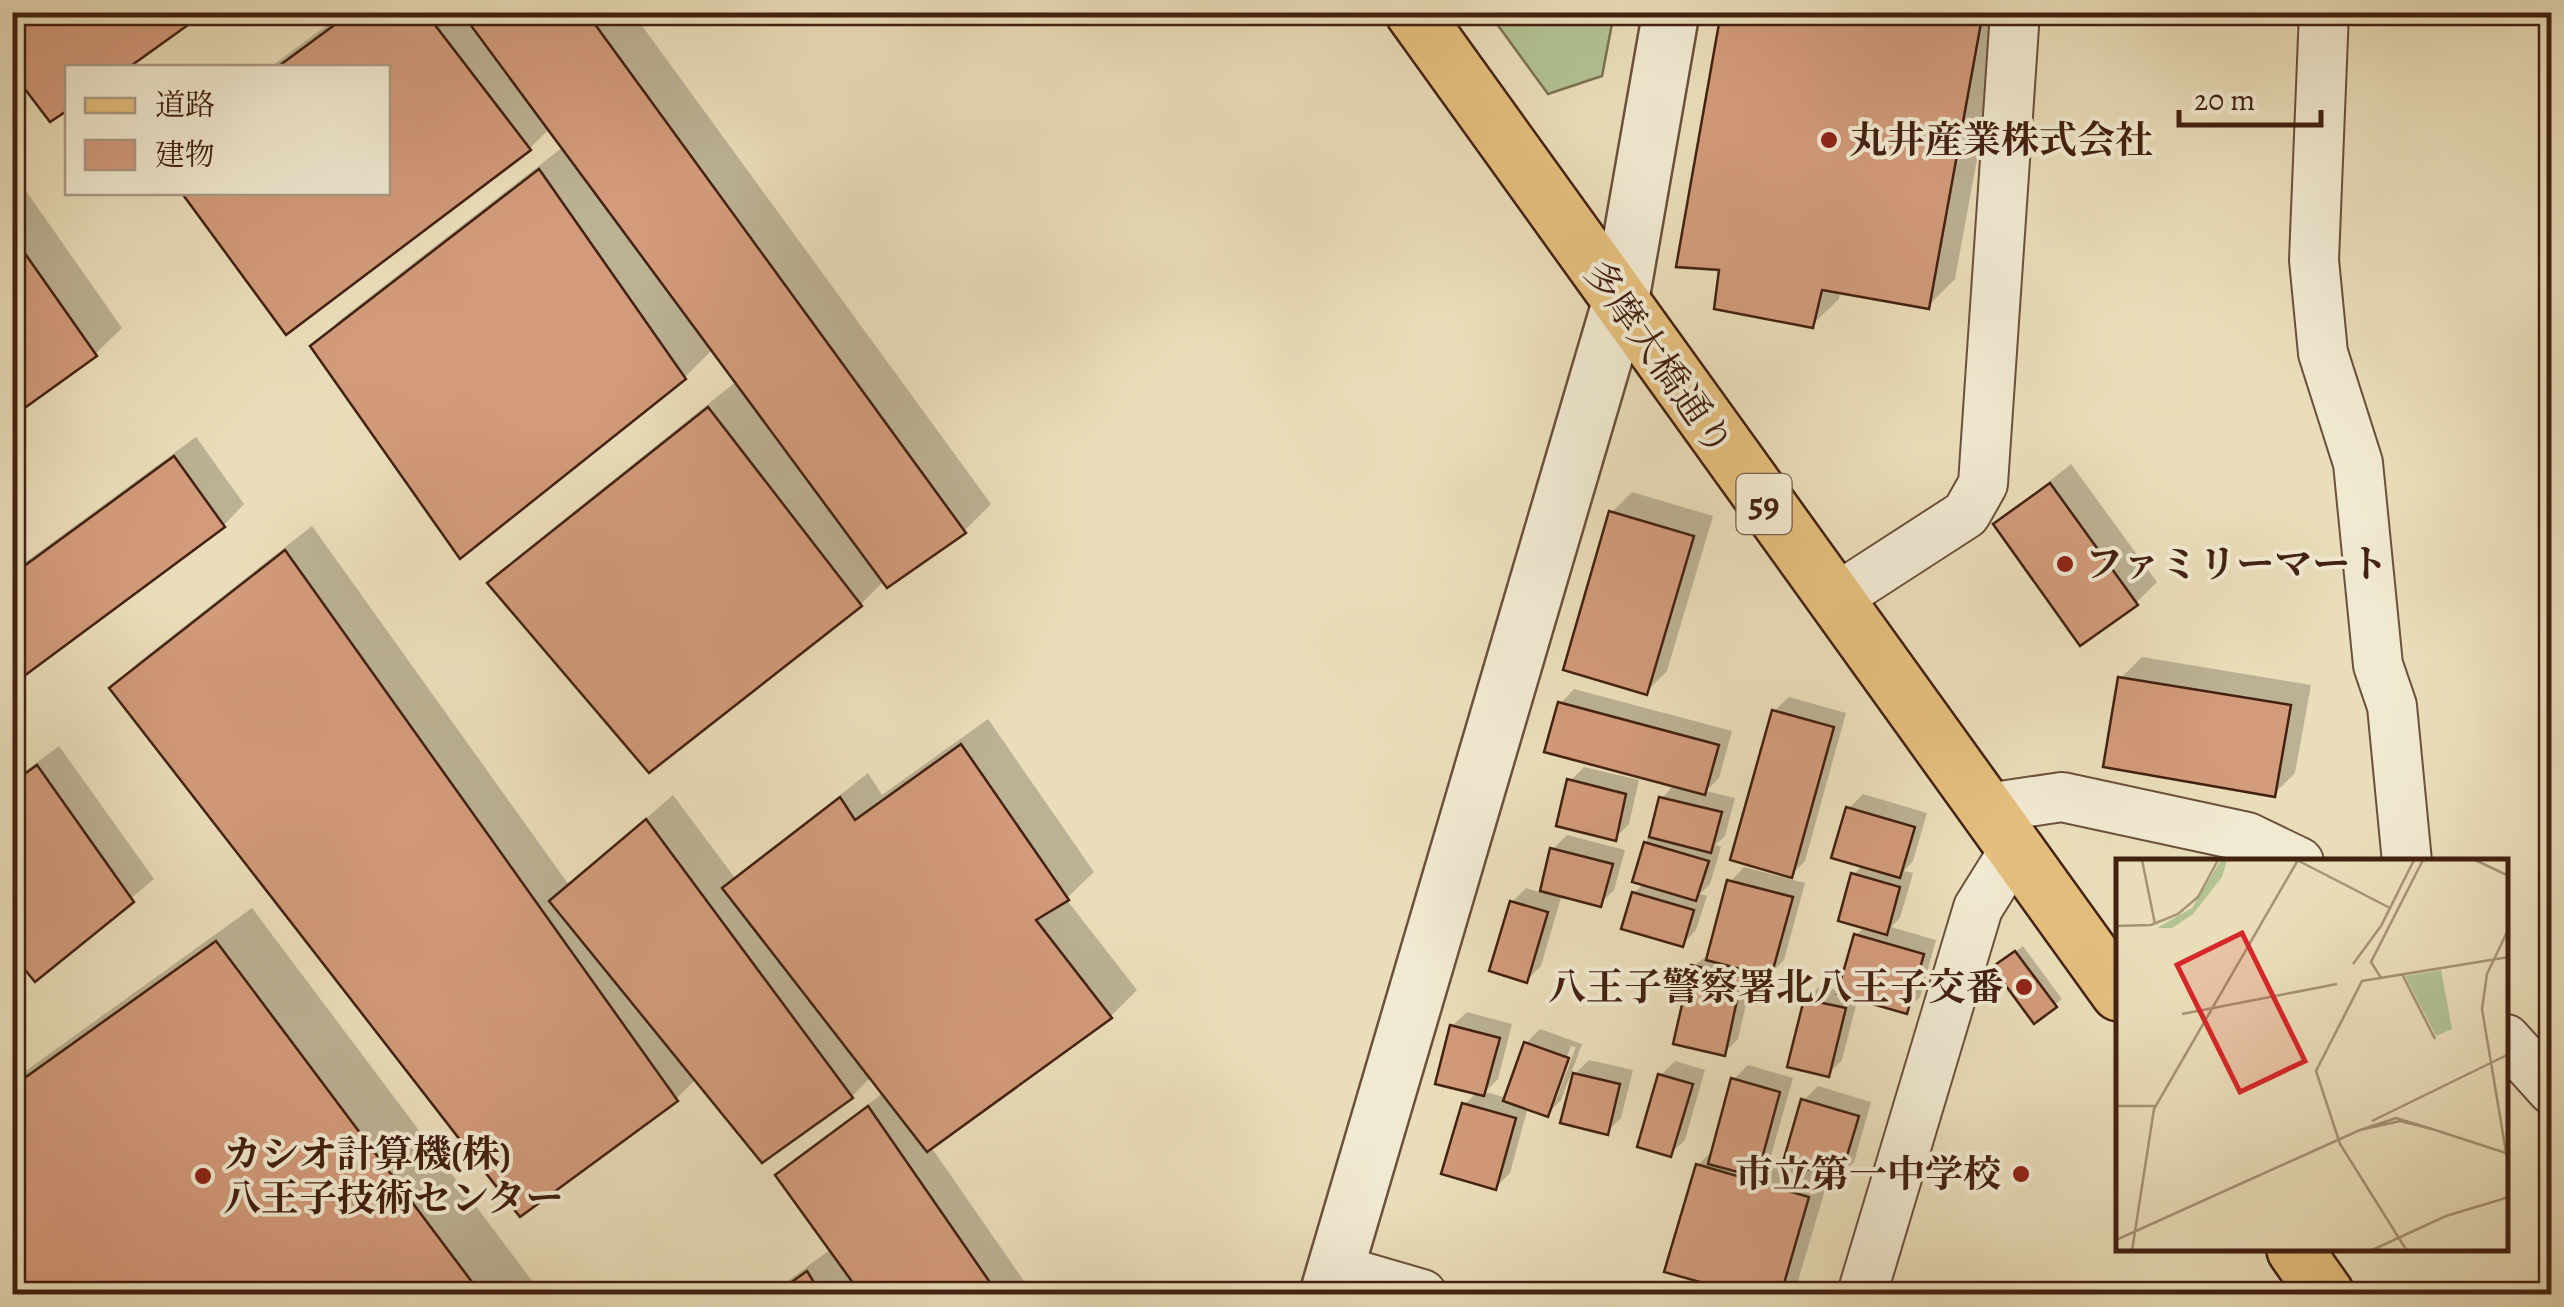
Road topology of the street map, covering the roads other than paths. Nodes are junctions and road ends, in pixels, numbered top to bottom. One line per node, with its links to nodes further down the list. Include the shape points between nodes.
1 (1413, 12): 5 (main road, 多摩大橋通り / 59)
2 (1671, 12): 5 (street)
3 (2015, 12): 6 (street, via 1983,484 1966,514)
4 (2324, 12): 9 (street, via 2314,260 2323,354 2358,463)
5 (1620, 304): 6 (main road, 多摩大橋通り / 59); 14 (street)
6 (1833, 600): 7 (main road, 多摩大橋通り / 59)
7 (2001, 828): 8 (street, via 2062,797 2247,837); 10 (main road, 多摩大橋通り / 59); 16 (street)
8 (2292, 859)
9 (2407, 859)
10 (2116, 989)
11 (2509, 1042): 12 (street)
12 (2552, 1090)
13 (2296, 1252): 17 (main road)
14 (1332, 1282): 15 (street)
15 (1422, 1294)
16 (1862, 1294)
17 (2326, 1294)

